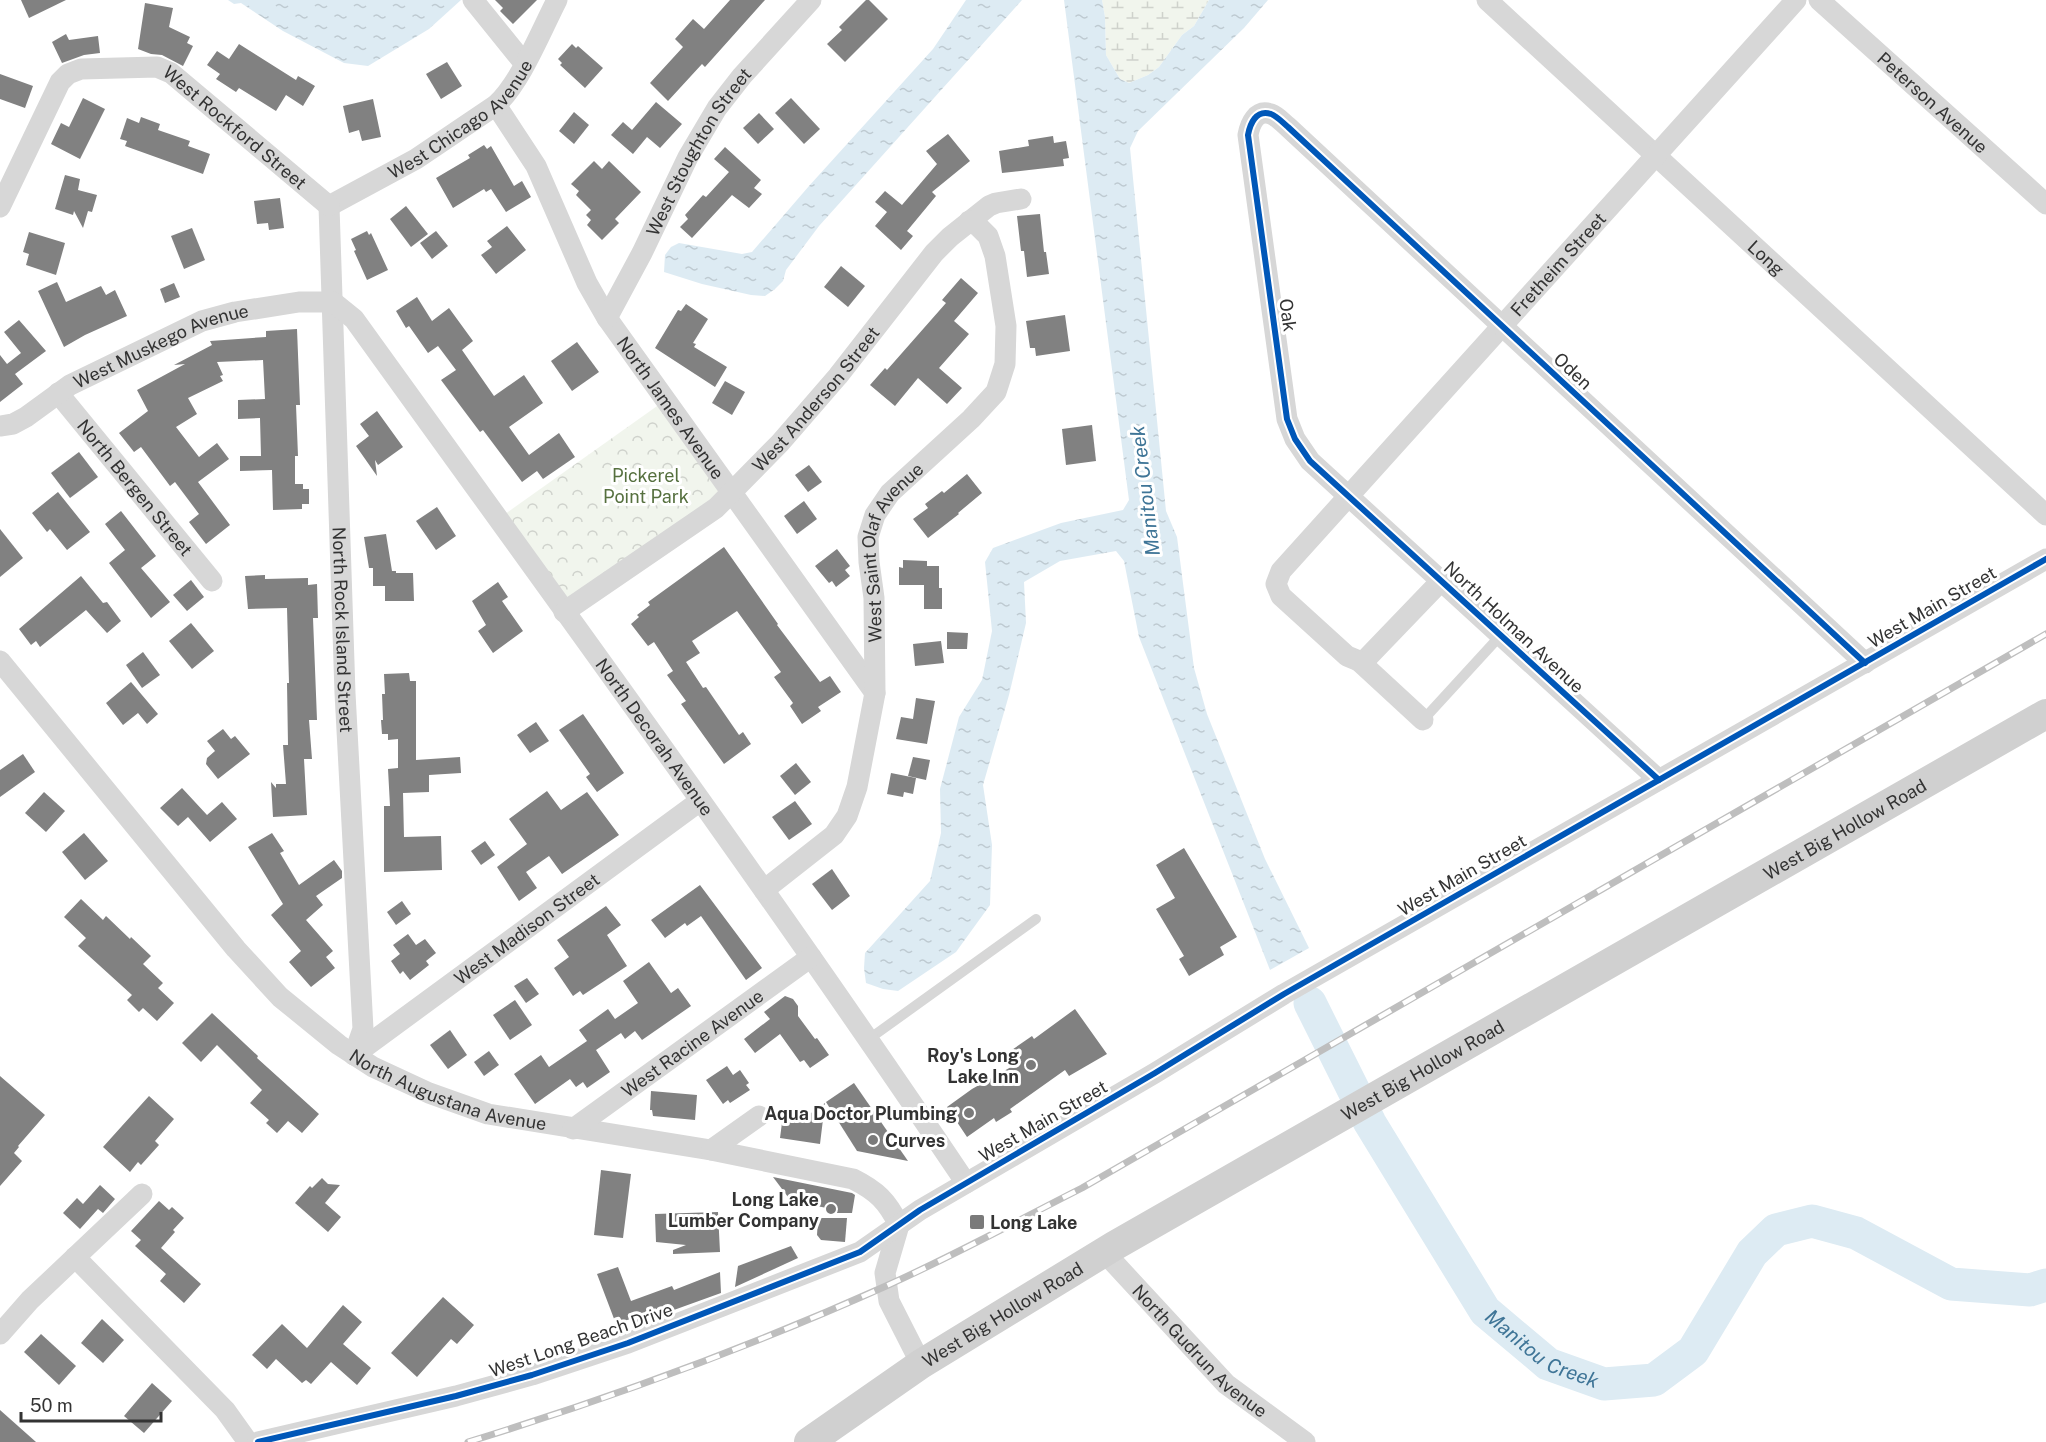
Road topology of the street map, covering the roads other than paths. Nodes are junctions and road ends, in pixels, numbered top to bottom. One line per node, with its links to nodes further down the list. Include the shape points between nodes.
1 (473, 0): 7 (street)
2 (557, 0): 7 (street, West Chicago Avenue)
3 (811, 0): 17 (street, West Stoughton Street, via 717,108)
4 (1487, 0): 10 (street, Long)
5 (1796, 0): 10 (street, Fretheim Street)
6 (1819, 0): 12 (street, Peterson Avenue)
7 (524, 63): 8 (street, West Chicago Avenue)
8 (496, 105): 13 (street, West Chicago Avenue, via 416,159); 17 (street, North James Avenue, via 536,166 587,283)
9 (1255, 117): 18 (street, Oden, via 1271,114 1288,127); 22 (street, Oak, via 1248,135 1287,419 1310,461)
10 (1656, 156): 18 (street, Fretheim Street); 23 (street, Long)
11 (1021, 199): 15 (street, West Anderson Street, via 996,203)
12 (2046, 204)
13 (329, 206): 14 (street, West Rockford Street, via 171,73 157,67 81,69 68,74 60,82); 16 (street, North Rock Island Street)
14 (0, 207)
15 (969, 221): 21 (street, West Anderson Street, via 934,253 838,376); 32 (street, West Saint Olaf Avenue, via 988,236 995,256 1006,326 1005,364 996,392 890,493 875,514 868,537 874,598)
16 (333, 302): 19 (street, West Muskego Avenue, via 299,302 202,321); 27 (street, North Decorah Avenue, via 354,319); 41 (street, North Rock Island Street, via 345,693 363,1029)
17 (607, 318): 21 (street, North James Avenue)
18 (1502, 326): 22 (street, Fretheim Street); 31 (street, Oden)
19 (58, 393): 20 (street, West Muskego Avenue, via 26,417); 25 (street, North Bergen Street)
20 (0, 426)
21 (732, 492): 27 (street, West Anderson Street, via 716,508); 32 (street, North James Avenue)
22 (1349, 497): 26 (street, North Holman Avenue); 30 (street, Fretheim Street, via 1281,571 1276,584 1281,596 1347,656)
23 (2046, 514)
24 (2046, 559): 31 (street, West Main Street)
25 (212, 581)
26 (1441, 581): 28 (street, North Holman Avenue); 30 (street, via 1366,659)
27 (564, 612): 36 (street, North Decorah Avenue)
28 (1500, 636): 34 (lane); 35 (street, North Holman Avenue)
29 (0, 661): 41 (street, North Augustana Avenue, via 236,950 280,997)
30 (1359, 661): 34 (street)
31 (1865, 663): 35 (street, West Main Street)
32 (875, 693): 37 (street, West Saint Olaf Avenue, via 857,787 847,816 834,834)
33 (2046, 714): 48 (main road, West Big Hollow Road)
34 (1423, 720)
35 (1659, 780): 45 (street, West Main Street, via 1284,994)
36 (700, 801): 37 (street, North Decorah Avenue); 41 (street, West Madison Street)
37 (764, 890): 39 (street, North Decorah Avenue)
38 (1036, 919): 40 (lane)
39 (811, 957): 40 (street, North Decorah Avenue); 43 (street, West Racine Avenue)
40 (869, 1039): 45 (street, North Decorah Avenue)
41 (354, 1055): 43 (street, North Augustana Avenue, via 429,1093 488,1114)
42 (759, 1116): 44 (street)
43 (573, 1129): 44 (street, North Augustana Avenue)
44 (711, 1150): 47 (street, North Augustana Avenue, via 853,1179 870,1187 888,1204)
45 (966, 1183): 47 (street, West Main Street)
46 (142, 1194): 49 (street)
47 (899, 1225): 51 (street, via 885,1273 889,1302); 53 (street, West Long Beach Drive, via 860,1252 609,1349 456,1396)
48 (1104, 1252): 51 (main road, West Big Hollow Road); 55 (street, North Gudrun Avenue, via 1226,1384)
49 (75, 1257): 50 (street); 52 (street, via 225,1410)
50 (0, 1334)
51 (921, 1364): 54 (main road, West Big Hollow Road)
52 (248, 1442)
53 (258, 1442)
54 (809, 1442)
55 (1305, 1442)

